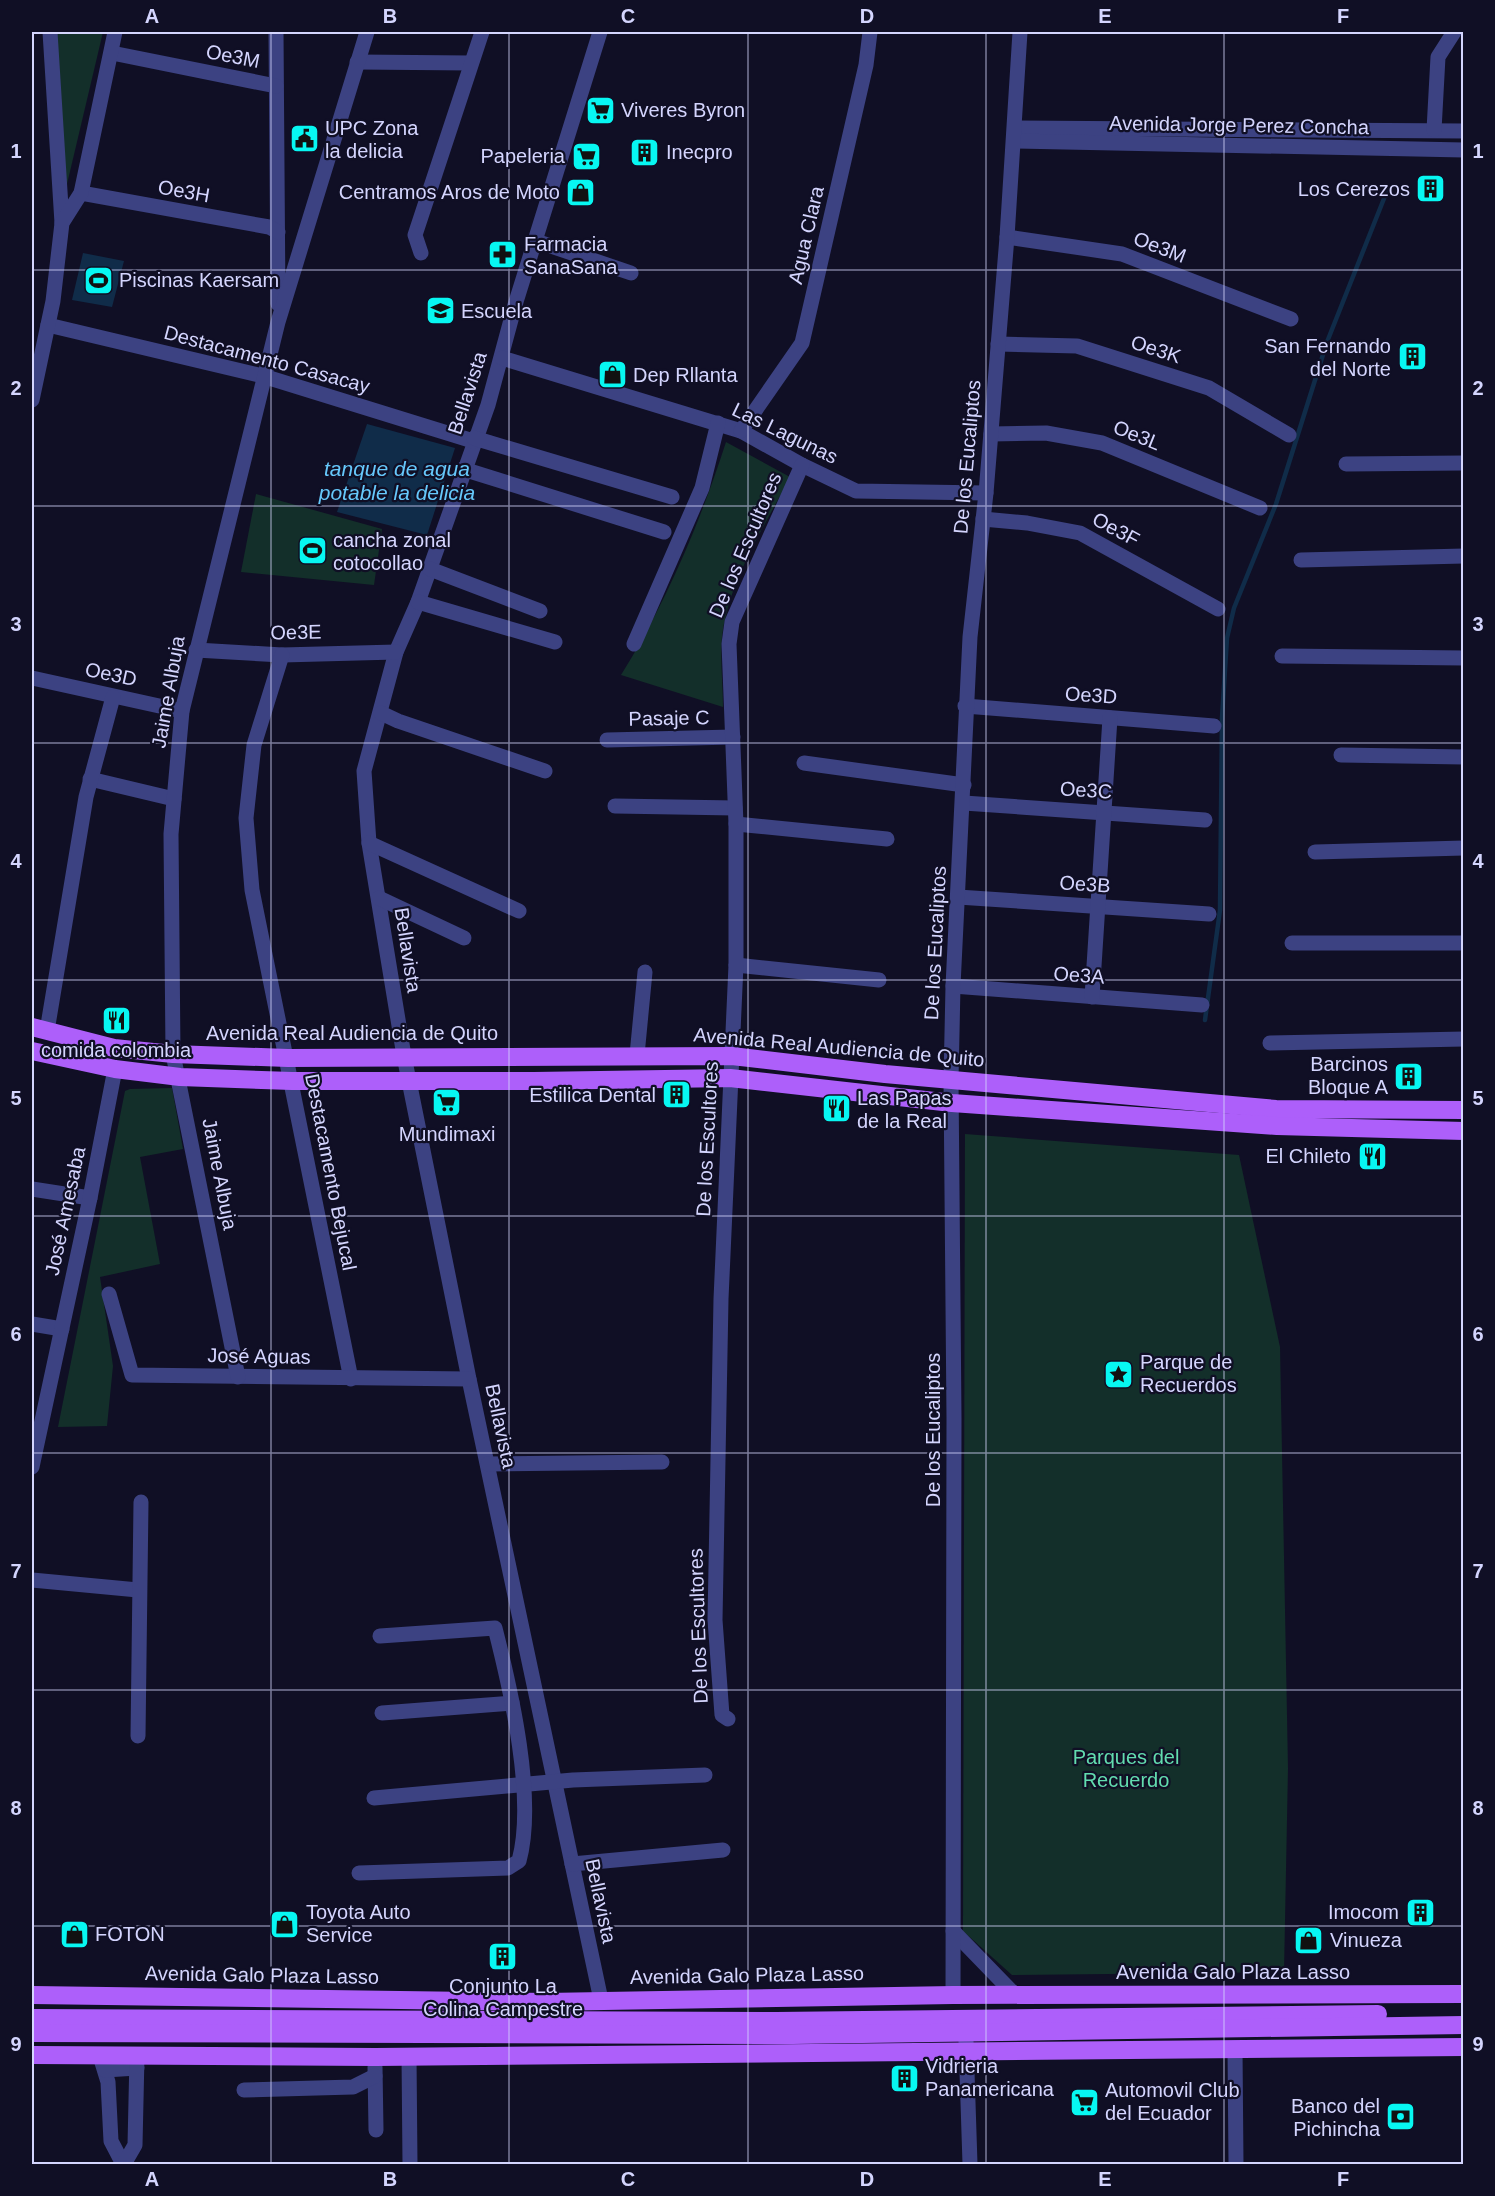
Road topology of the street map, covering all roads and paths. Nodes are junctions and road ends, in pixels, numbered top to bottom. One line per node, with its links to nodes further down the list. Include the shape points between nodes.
1 (50, 32): 19 (street)
2 (115, 32): 10 (street)
3 (276, 32): 13 (street)
4 (367, 32): 11 (street, Jaime Albuja)
5 (482, 32): 12 (street)
6 (600, 32): 22 (street, Bellavista)
7 (870, 32): 33 (street, Agua Clara, via 866,65 802,343)
8 (1020, 32): 16 (street, De los Eucaliptos)
9 (1454, 32): 14 (street, via 1438,57)
10 (112, 53): 13 (street, Oe3M); 18 (street)
11 (357, 62): 12 (street); 26 (street, Jaime Albuja)
12 (471, 63): 23 (street, via 415,235)
13 (276, 86): 20 (street)
14 (1434, 130): 15 (street, Avenida Jorge Perez Concha); 16 (street, Avenida Jorge Perez Concha)
15 (1464, 131)
16 (1015, 134): 17 (street, Avenida Jorge Perez Concha); 21 (street, De los Eucaliptos)
17 (1464, 150)
18 (81, 193): 19 (street); 20 (street, Oe3H, via 269,227)
19 (62, 223): 27 (street)
20 (278, 232): 26 (street)
21 (1007, 237): 25 (street, Oe3M, via 1122,254); 28 (street, De los Eucaliptos)
22 (536, 241): 24 (street); 29 (street, Bellavista)
23 (421, 253)
24 (631, 273)
25 (1291, 319)
26 (278, 322): 30 (street, Jaime Albuja)
27 (48, 325): 30 (street, Destacamento Casacay); 31 (street)
28 (998, 344): 34 (street, De los Eucaliptos); 35 (street, Oe3K, via 1077,346 1209,388)
29 (501, 358): 32 (street, Las Lagunas); 36 (street, Bellavista)
30 (263, 376): 36 (street, Destacamento Casacay); 54 (street, Jaime Albuja)
31 (32, 400)
32 (718, 423): 33 (street, Las Lagunas); 53 (street, via 702,488)
33 (741, 431): 39 (street, Las Lagunas)
34 (991, 434): 41 (street, De los Eucaliptos); 43 (street, Oe3L, via 1046,433 1102,443)
35 (1289, 435)
36 (474, 440): 40 (street, Bellavista); 42 (street, Destacamento Casacay)
37 (1464, 463): 38 (street)
38 (1346, 464)
39 (802, 465): 41 (street, Las Lagunas, via 856,490); 66 (street, De los Escultores, via 732,621 729,644)
40 (463, 470): 45 (street); 48 (street, Bellavista)
41 (986, 494): 44 (street, De los Eucaliptos)
42 (672, 497)
43 (1260, 508)
44 (983, 519): 50 (street, Oe3F, via 1080,532); 61 (street, De los Eucaliptos)
45 (664, 532)
46 (1464, 556): 47 (street)
47 (1301, 561)
48 (430, 569): 49 (street, Bellavista); 51 (street)
49 (418, 602): 52 (street); 55 (street, Bellavista)
50 (1218, 609)
51 (540, 611)
52 (555, 642)
53 (634, 644)
54 (196, 650): 56 (street, Oe3E); 62 (street, Jaime Albuja)
55 (396, 652): 56 (street, Oe3E); 63 (street, Bellavista)
56 (282, 655): 107 (street, Destacamento Bejucal, via 254,745 246,818 252,890)
57 (1282, 656): 58 (street)
58 (1464, 658)
59 (32, 678): 60 (street, Oe3D)
60 (112, 697): 62 (street, Oe3D); 72 (street)
61 (965, 706): 64 (street, Oe3D); 73 (street, De los Eucaliptos)
62 (182, 711): 74 (street, Jaime Albuja)
63 (381, 713): 71 (street); 82 (street, Bellavista, via 364,771)
64 (1110, 718): 65 (street, Oe3D); 78 (street)
65 (1214, 726)
66 (733, 737): 67 (street, Pasaje C); 77 (street, De los Escultores)
67 (607, 740)
68 (1341, 755): 69 (street)
69 (1464, 757)
70 (804, 763): 73 (street)
71 (545, 771)
72 (90, 779): 74 (street); 99 (street)
73 (964, 785): 75 (street, De los Eucaliptos)
74 (174, 799): 103 (street, Jaime Albuja)
75 (964, 803): 78 (street, Oe3C); 85 (street, De los Eucaliptos)
76 (615, 806): 77 (street)
77 (735, 808): 80 (street, De los Escultores)
78 (1105, 813): 79 (street, Oe3C); 87 (street)
79 (1205, 820)
80 (736, 824): 81 (street); 93 (street, De los Escultores)
81 (887, 839)
82 (369, 843): 86 (street, Bellavista); 88 (street)
83 (1464, 848): 84 (street)
84 (1315, 852)
85 (958, 897): 87 (street, Oe3B); 96 (street, De los Eucaliptos)
86 (379, 898): 90 (street); 105 (street, Bellavista)
87 (1099, 906): 89 (street, Oe3B); 97 (street)
88 (519, 911)
89 (1209, 914)
90 (464, 938)
91 (1292, 943): 92 (street)
92 (1464, 943)
93 (736, 965): 95 (street); 106 (street, De los Escultores)
94 (645, 972): 104 (street)
95 (879, 980)
96 (953, 986): 97 (street, Oe3A); 112 (street, De los Eucaliptos)
97 (1092, 997): 98 (street, Oe3A)
98 (1202, 1005)
99 (39, 1029): 103 (main road, Avenida Real Audiencia de Quito, via 114,1048)
100 (1464, 1039): 101 (street)
101 (1270, 1043)
102 (32, 1051): 108 (main road, Avenida Real Audiencia de Quito)
103 (173, 1054): 107 (main road, Avenida Real Audiencia de Quito); 109 (street, Jaime Albuja)
104 (637, 1055): 105 (main road, Avenida Real Audiencia de Quito); 106 (main road, Avenida Real Audiencia de Quito)
105 (404, 1056): 107 (main road, Avenida Real Audiencia de Quito); 111 (street, Bellavista)
106 (732, 1056): 110 (street, De los Escultores); 112 (main road, Avenida Real Audiencia de Quito)
107 (288, 1058): 113 (street, Destacamento Bejucal)
108 (115, 1069): 109 (main road, Avenida Real Audiencia de Quito); 118 (street, José Amesaba)
109 (180, 1077): 113 (main road, Avenida Real Audiencia de Quito); 122 (street, Jaime Albuja)
110 (730, 1078): 111 (main road, Avenida Real Audiencia de Quito, via 534,1082); 114 (main road, Avenida Real Audiencia de Quito); 134 (street, De los Escultores, via 715,1620 722,1714)
111 (409, 1079): 113 (main road, Avenida Real Audiencia de Quito); 124 (street, Bellavista)
112 (951, 1080): 114 (street, De los Eucaliptos); 115 (main road, Avenida Real Audiencia de Quito, via 1276,1108)
113 (292, 1081): 123 (street, Destacamento Bejucal)
114 (952, 1103): 116 (main road, Avenida Real Audiencia de Quito, via 1277,1126); 143 (street, De los Eucaliptos)
115 (1464, 1110)
116 (1464, 1131)
117 (32, 1189): 118 (street)
118 (90, 1198): 121 (street, José Amesaba)
119 (109, 1294): 122 (street, José Aguas, via 132,1375)
120 (32, 1324): 121 (street)
121 (62, 1329): 127 (street, José Amesaba)
122 (238, 1377): 123 (street, José Aguas)
123 (351, 1379): 124 (street, José Aguas)
124 (469, 1379): 126 (street, Bellavista)
125 (662, 1462): 126 (street)
126 (488, 1464): 137 (street, Bellavista)
127 (32, 1465)
128 (141, 1502): 130 (street)
129 (32, 1580): 130 (street)
130 (138, 1590): 135 (street)
131 (380, 1636): 132 (street, via 495,1628)
132 (512, 1703): 133 (street); 138 (street)
133 (382, 1713)
134 (728, 1719)
135 (138, 1736)
136 (705, 1775): 137 (street)
137 (554, 1782): 138 (street); 141 (street, Bellavista)
138 (523, 1786): 139 (street); 142 (street, via 523,1847 519,1862 508,1868)
139 (374, 1798)
140 (723, 1850): 141 (street)
141 (572, 1864): 148 (street, Bellavista)
142 (359, 1873)
143 (953, 1931): 146 (street, De los Eucaliptos); 147 (street)
144 (1464, 1994): 147 (main road, Avenida Galo Plaza Lasso)
145 (32, 1995): 148 (main road, Avenida Galo Plaza Lasso)
146 (953, 1995): 147 (main road, Avenida Galo Plaza Lasso); 148 (main road, Avenida Galo Plaza Lasso)
147 (1015, 1995)
148 (601, 2000)
149 (1464, 2013): 151 (main road)
150 (32, 2018): 151 (main road)
151 (965, 2024): 152 (main road); 153 (main road, via 793,2035); 156 (street)
152 (1464, 2025)
153 (32, 2033)
154 (1464, 2047): 155 (main road)
155 (1235, 2049): 156 (main road); 168 (street)
156 (966, 2050): 158 (main road); 167 (street)
157 (32, 2055): 161 (main road)
158 (409, 2056): 159 (main road); 166 (street)
159 (375, 2057): 160 (main road); 162 (street)
160 (137, 2062): 161 (main road); 165 (street, via 135,2145)
161 (102, 2063): 165 (street, via 108,2082 111,2142)
162 (375, 2076): 163 (street, via 353,2087); 164 (street)
163 (244, 2090)
164 (376, 2130)
165 (124, 2164)
166 (410, 2164)
167 (970, 2164)
168 (1236, 2164)

